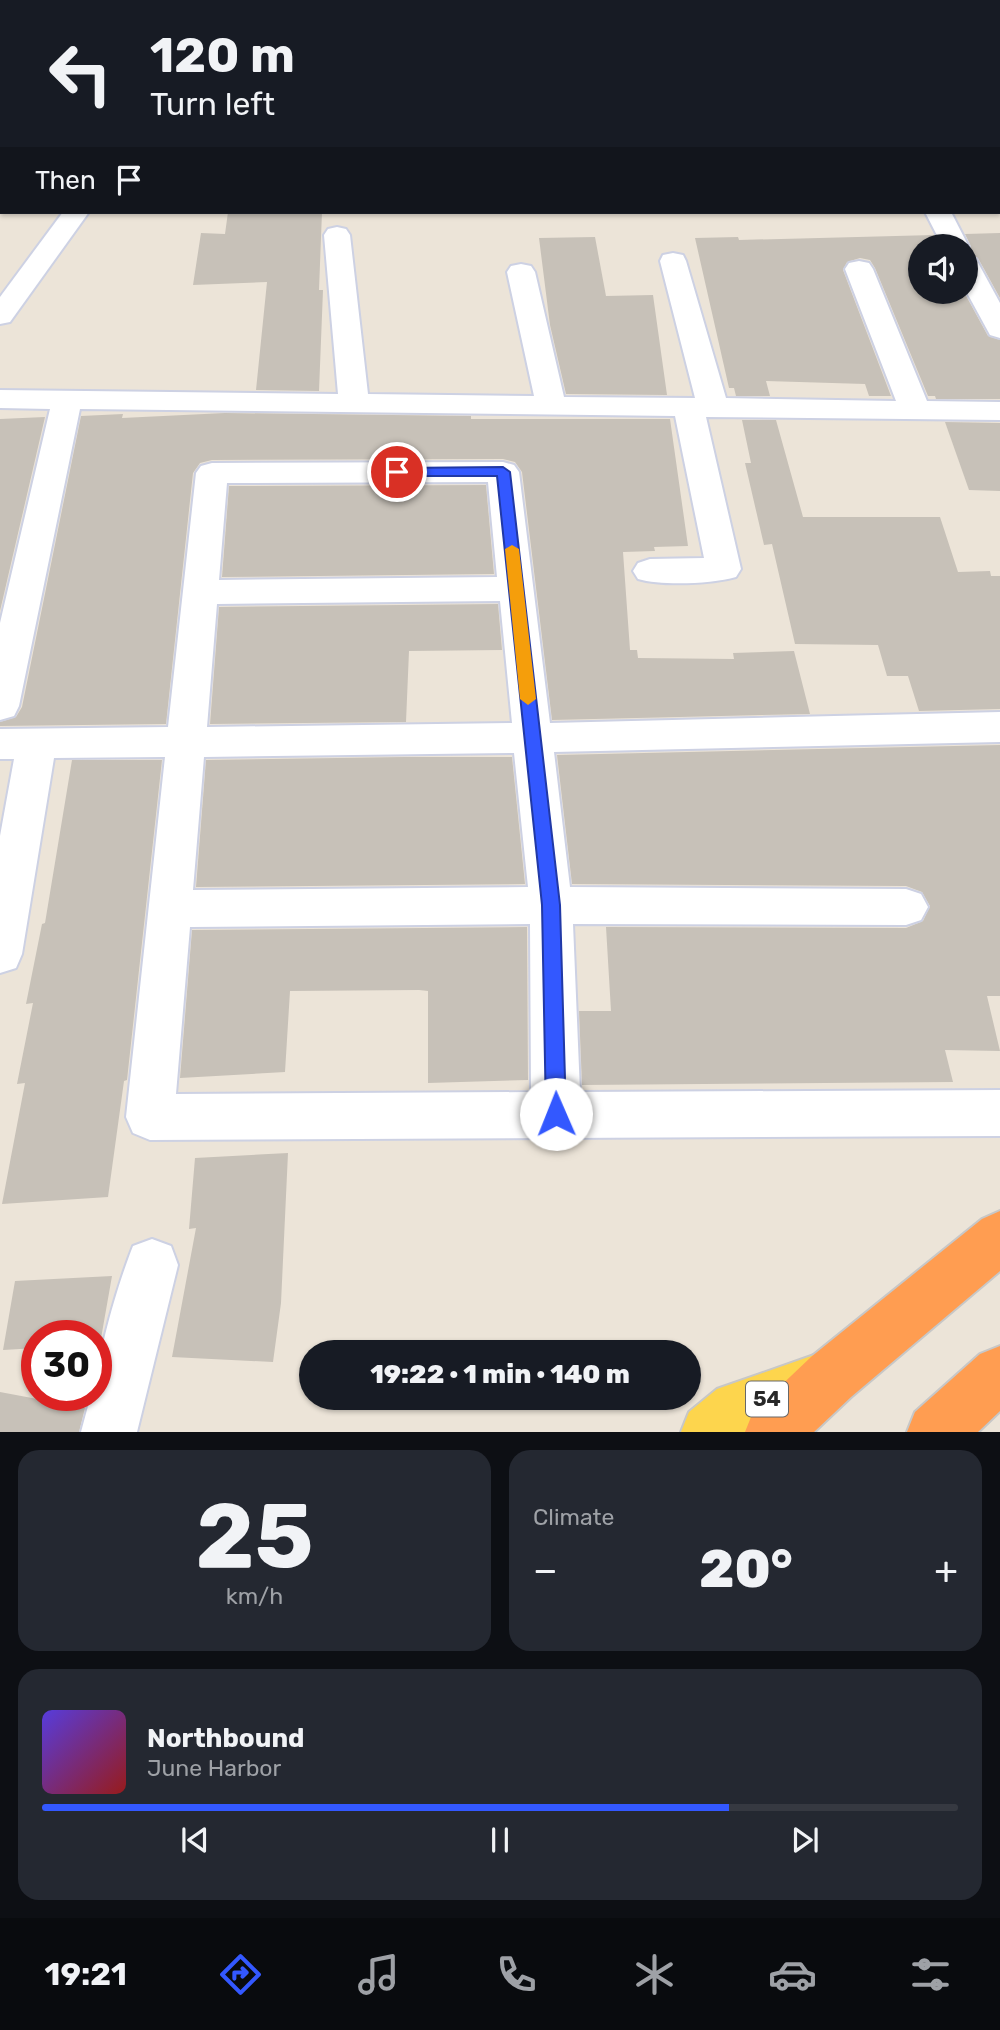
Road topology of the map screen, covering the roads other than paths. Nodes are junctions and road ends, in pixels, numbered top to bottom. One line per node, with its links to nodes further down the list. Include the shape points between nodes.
1 (75, 214): 9 (street)
2 (939, 214): 3 (street)
3 (949, 234)
4 (337, 235): 13 (street)
5 (673, 261): 15 (street)
6 (859, 269): 16 (street)
7 (521, 272): 14 (street)
8 (978, 288): 10 (street)
9 (0, 316)
10 (1000, 329)
11 (0, 399): 12 (street)
12 (67, 400): 13 (street); 21 (street)
13 (354, 403): 14 (street)
14 (551, 405): 15 (street)
15 (700, 407): 16 (street); 18 (street, via 724,569)
16 (915, 410): 17 (street)
17 (1000, 411)
18 (650, 571)
19 (516, 589): 20 (street); 20 (street, via 503,472 212,473); 23 (street)
20 (202, 592): 24 (street)
21 (0, 706)
22 (1000, 727): 23 (street)
23 (533, 738): 24 (street); 26 (street)
24 (188, 742): 25 (street); 28 (street)
25 (18, 744): 29 (street)
26 (551, 905): 27 (street); 28 (street); 31 (street)
27 (906, 907)
28 (171, 908): 31 (street, via 150,1117)
29 (0, 954)
30 (1000, 1113): 31 (street)
31 (556, 1114)
32 (1000, 1237): 35 (highway)
33 (152, 1265): 36 (street)
34 (1000, 1374): 39 (highway)
35 (831, 1377): 37 (main road, 54, via 737,1409); 38 (highway)
36 (109, 1432)
37 (709, 1432)
38 (774, 1432)
39 (935, 1432)

